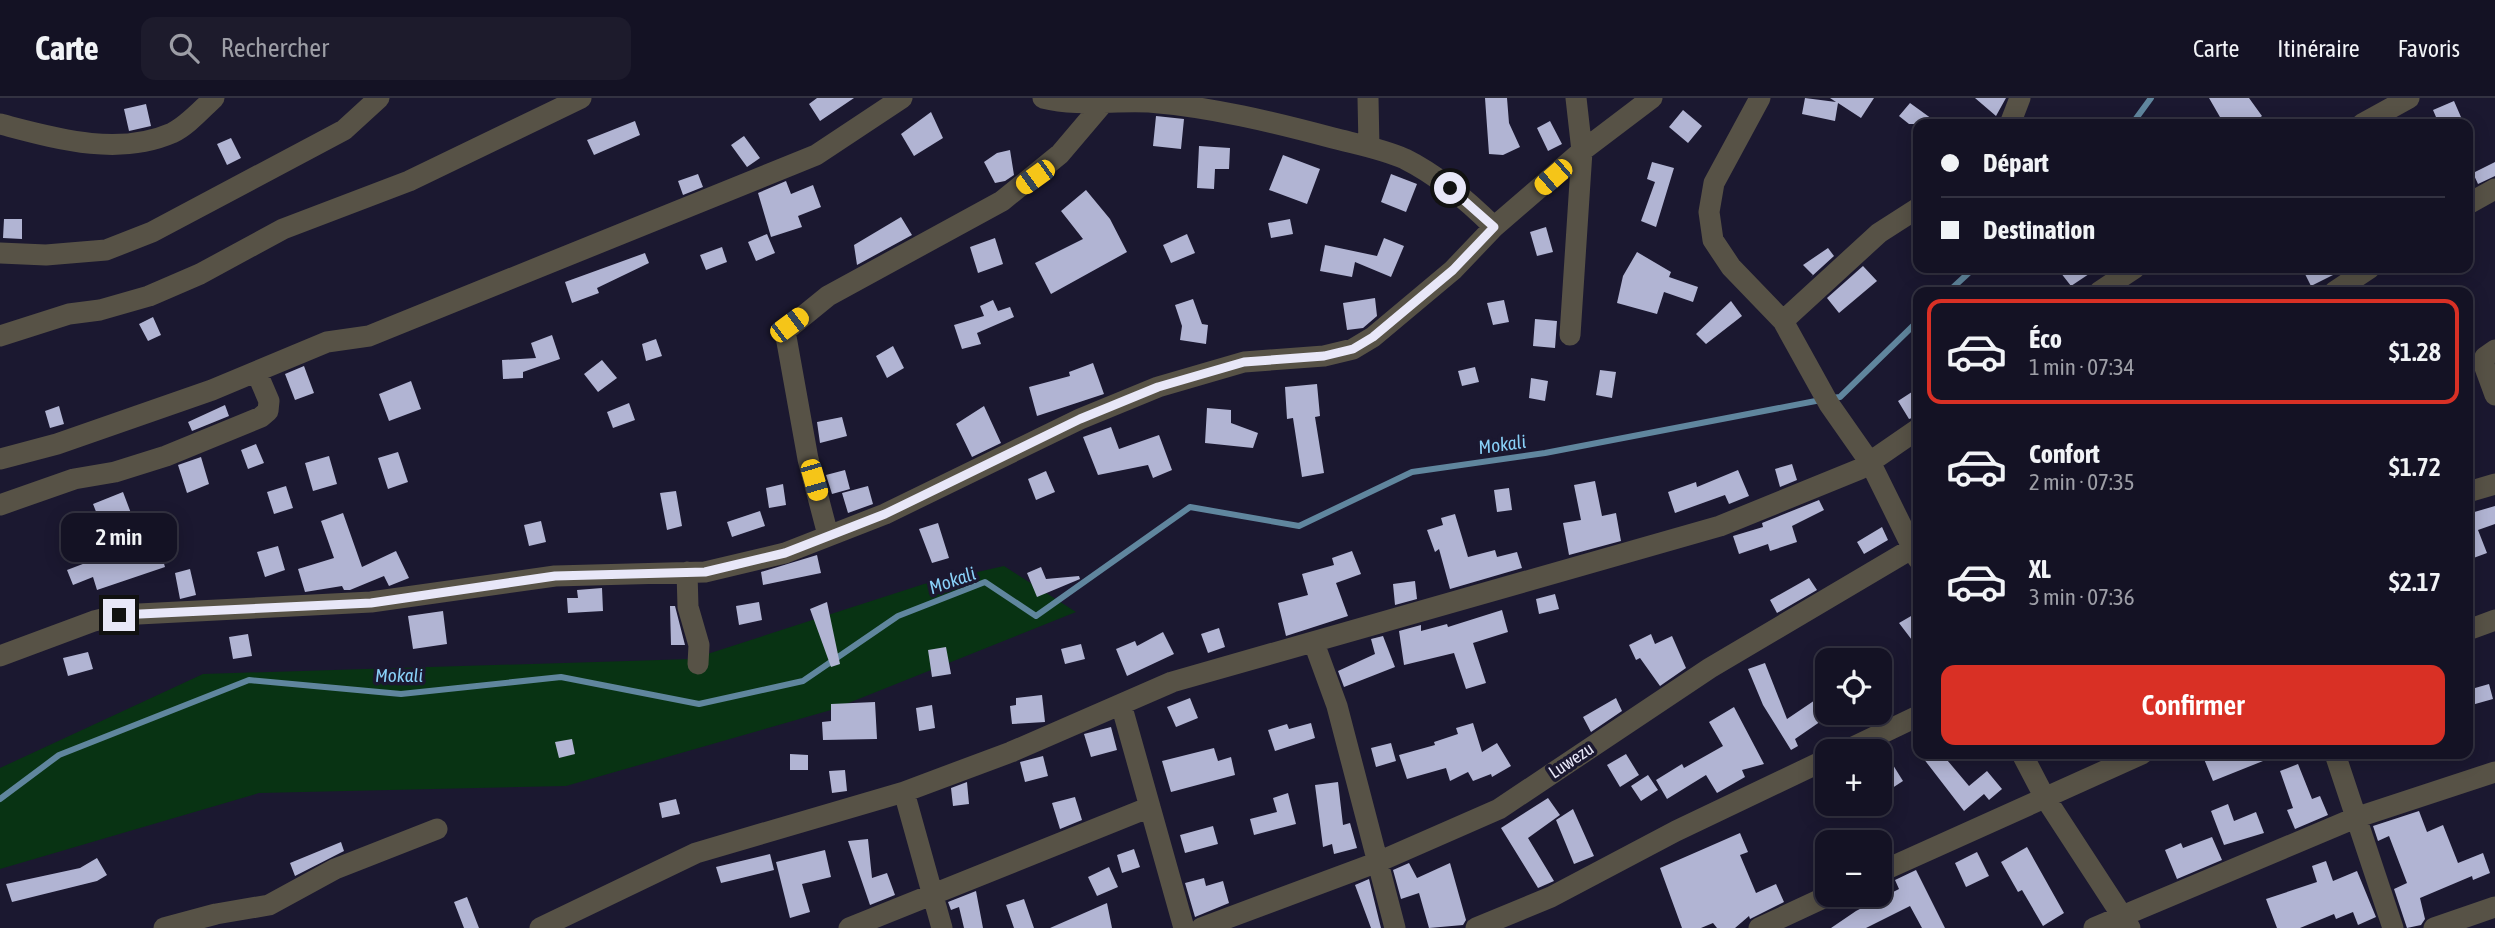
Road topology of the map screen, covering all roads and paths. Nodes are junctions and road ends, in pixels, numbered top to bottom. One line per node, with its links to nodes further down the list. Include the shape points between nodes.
1 (214, 98): 16 (street, via 173,132 136,143 62,140)
2 (379, 98): 23 (street, via 344,130 152,232 106,250)
3 (581, 98): 30 (street, via 409,181 283,229 149,296 69,314)
4 (902, 98): 32 (street, via 816,156 369,336 327,342)
5 (1043, 98): 12 (street, via 1073,104)
6 (1368, 98): 17 (street)
7 (1576, 98): 18 (street)
8 (1652, 98): 18 (street)
9 (1760, 98): 28 (street, via 1714,183 1709,212 1713,240 1731,267)
10 (2020, 98): 14 (street)
11 (2409, 98): 15 (street)
12 (1105, 101): 13 (street); 40 (street, via 1060,154 1013,193 967,223 828,296 785,331 808,459)
13 (1196, 103): 17 (street)
14 (2012, 119)
15 (2371, 119)
16 (0, 124)
17 (1369, 147): 22 (street, via 1403,158 1433,175)
18 (1582, 151): 22 (street); 29 (street)
19 (2495, 189): 20 (street)
20 (2473, 201)
21 (1913, 211): 28 (street, via 1879,233)
22 (1494, 227): 40 (street, via 1453,270 1353,349 1324,356 1244,362 1158,387 1019,447 885,514)
23 (0, 253)
24 (2128, 273): 26 (street)
25 (2362, 273): 27 (street)
26 (2106, 287)
27 (2342, 287)
28 (1783, 321): 36 (street, via 1829,404)
29 (1570, 335)
30 (0, 337)
31 (2495, 350): 33 (street, via 2485,357 2484,365)
32 (257, 373): 35 (street, via 57,444); 39 (street, via 270,401 261,417 166,456 74,479)
33 (2495, 395)
34 (1913, 433): 36 (street)
35 (0, 459)
36 (1871, 464): 41 (street); 46 (street, via 1720,527)
37 (2495, 484): 38 (street)
38 (2473, 491)
39 (0, 505)
40 (828, 535): 43 (street, via 744,564)
41 (1913, 544)
42 (1913, 552): 62 (street, Luwezu, via 1710,668 1499,808)
43 (687, 572): 47 (street, via 555,576 353,604 119,615); 48 (street)
44 (2495, 620): 45 (street)
45 (2473, 628)
46 (1314, 643): 49 (street, via 1172,682); 62 (street, via 1337,706)
47 (0, 656)
48 (698, 664)
49 (1121, 705): 57 (street); 59 (street)
50 (1913, 718): 51 (street)
51 (1870, 739)
52 (2025, 759): 58 (street)
53 (2130, 759): 58 (street)
54 (2337, 759): 60 (street)
55 (1815, 765): 75 (street, via 1551,897)
56 (2495, 772): 60 (street)
57 (904, 792): 64 (street); 69 (street, via 696,853)
58 (2044, 796): 63 (street); 67 (street)
59 (1150, 807): 64 (street); 72 (street)
60 (2356, 818): 67 (street); 78 (street)
61 (437, 829): 68 (street, via 335,869 270,905)
62 (1378, 862): 73 (street, Luwezu); 74 (street)
63 (1892, 866)
64 (933, 894): 70 (street); 71 (street)
65 (1815, 902): 76 (street)
66 (2495, 907): 79 (street)
67 (2127, 922): 77 (street)
68 (164, 928)
69 (540, 928)
70 (849, 928)
71 (942, 928)
72 (1184, 928)
73 (1201, 928)
74 (1395, 928)
75 (1476, 928)
76 (1759, 928)
77 (2094, 928)
78 (2393, 928)
79 (2434, 928)

